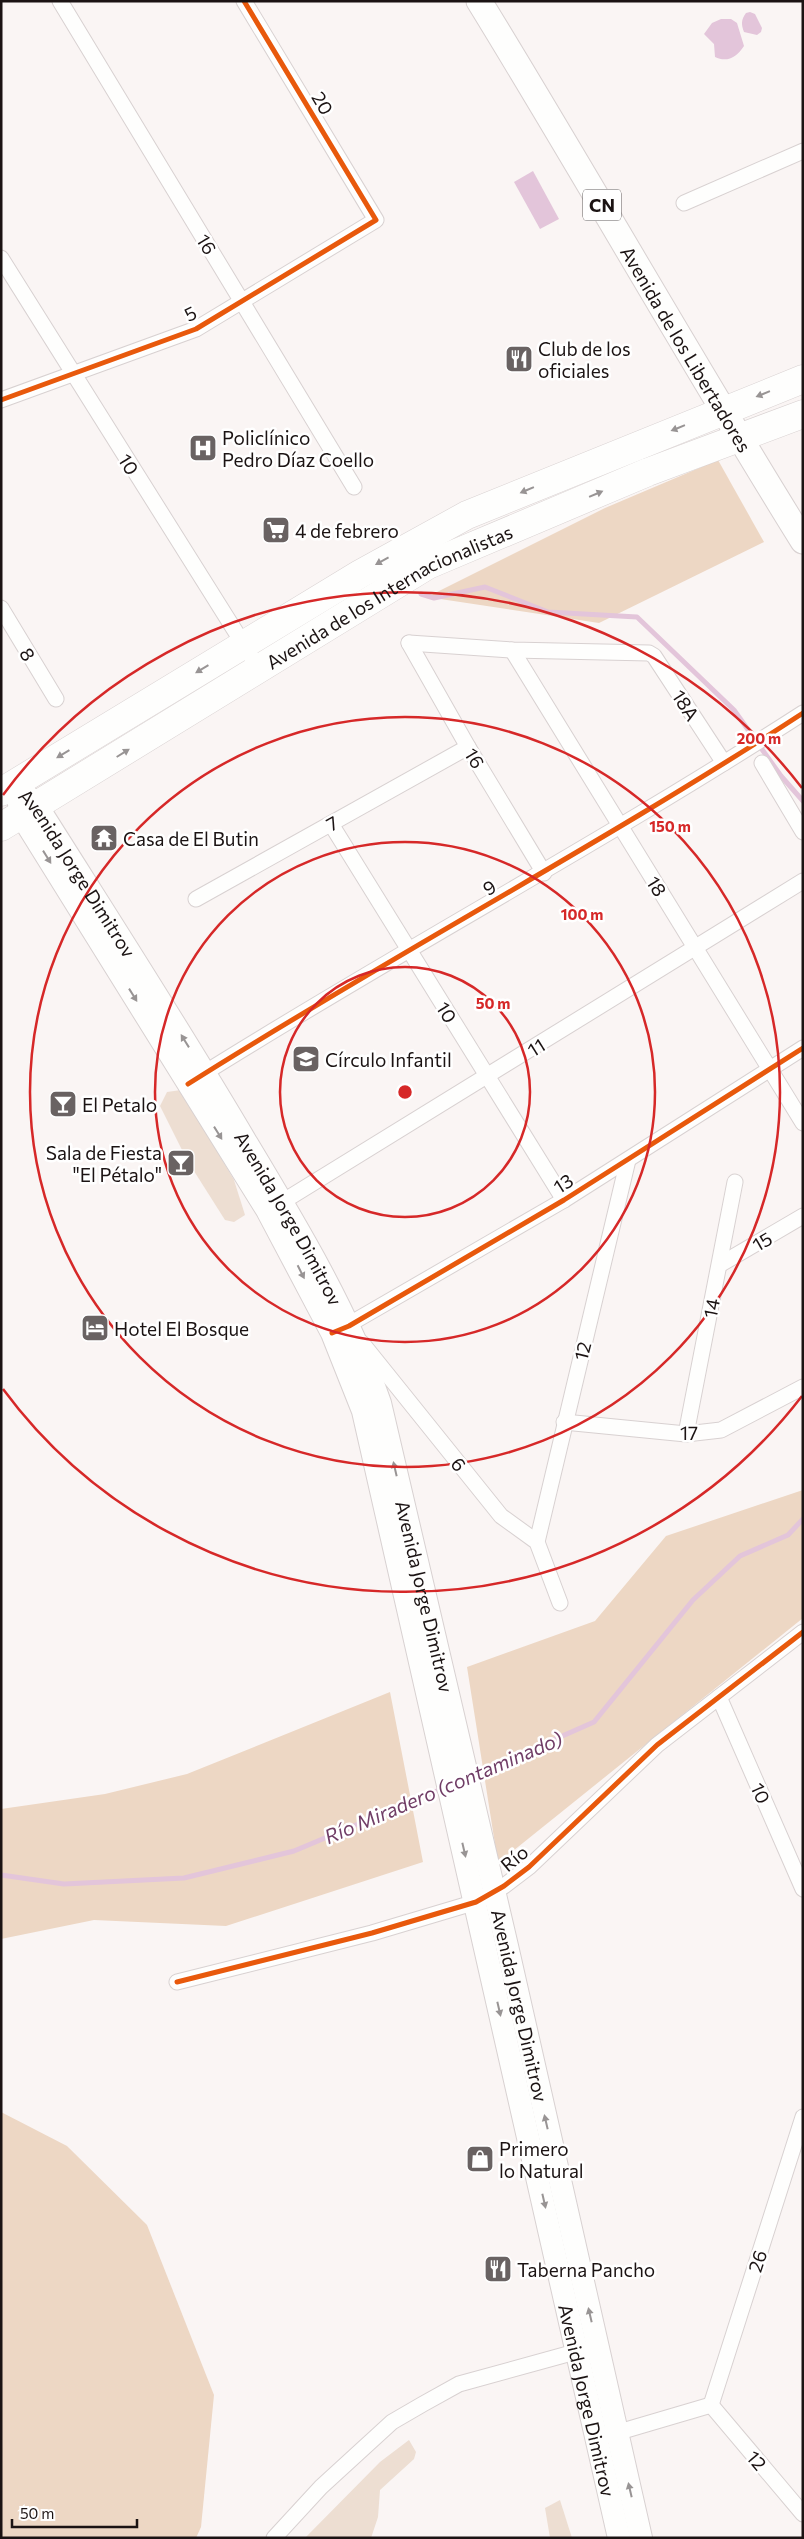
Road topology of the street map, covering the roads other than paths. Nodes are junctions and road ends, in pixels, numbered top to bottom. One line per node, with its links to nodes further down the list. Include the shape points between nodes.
1 (60, 1): 8 (street, 16)
2 (244, 1): 6 (street, 20)
3 (479, 1): 12 (main road, Avenida de los Libertadores / CN)
4 (803, 151): 5 (street)
5 (684, 202)
6 (376, 220): 8 (street, 5)
7 (1, 258): 9 (street, 10)
8 (242, 302): 9 (street, 5, via 196,329); 15 (street, 16)
9 (72, 373): 11 (street, 5); 18 (street, 10)
10 (803, 379): 12 (highway, Avenida de los Internacionalistas, one-way to 12)
11 (1, 400)
12 (723, 410): 14 (main road, Avenida de los Libertadores / CN); 18 (highway, Avenida de los Internacionalistas, one-way to 18, via 467,515 364,571)
13 (803, 414): 14 (highway, Avenida de los Internacionalistas)
14 (739, 438): 16 (main road, Avenida de los Libertadores / CN); 20 (highway, Avenida de los Internacionalistas, one-way to 14, via 428,565 648,472)
15 (354, 487)
16 (803, 541)
17 (1, 608): 21 (street, 8)
18 (243, 644): 20 (street, 10); 26 (highway, Avenida de los Internacionalistas, one-way to 26)
19 (512, 650): 23 (street, 16, via 409,643); 24 (street, 18A, via 644,652 654,656); 29 (street, 18)
20 (258, 669): 27 (highway, Avenida de los Internacionalistas, one-way to 20)
21 (56, 699)
22 (803, 713): 24 (street, 9)
23 (468, 747): 28 (street, 7); 31 (street, 16)
24 (724, 763): 29 (street, 9)
25 (762, 763): 30 (street)
26 (8, 788): 27 (main road, Avenida Jorge Dimitrov)
27 (20, 816): 39 (main road, Avenida Jorge Dimitrov)
28 (331, 824): 33 (street, 7); 35 (street, 10)
29 (620, 826): 31 (street, 9); 34 (street, 18)
30 (803, 832)
31 (544, 872): 35 (street, 9)
32 (803, 881): 34 (street, 11)
33 (196, 899)
34 (696, 948): 37 (street, 18); 38 (street, 11)
35 (409, 951): 38 (street, 10); 39 (street, 9)
36 (803, 1048): 37 (street, 13)
37 (769, 1068): 40 (street, 18); 41 (street, 13)
38 (487, 1077): 43 (street, 10); 44 (street, 11)
39 (196, 1078): 44 (main road, Avenida Jorge Dimitrov)
40 (803, 1123)
41 (628, 1160): 43 (street, 13); 49 (street, 12)
42 (735, 1182): 46 (street, 14)
43 (564, 1200): 47 (street, 13)
44 (275, 1206): 47 (main road, Avenida Jorge Dimitrov)
45 (803, 1216): 46 (street, 15)
46 (721, 1264): 50 (street, 14)
47 (341, 1329): 51 (street, 6, via 501,1516); 56 (main road, Avenida Jorge Dimitrov, via 367,1367 380,1403 449,1743)
48 (803, 1387): 50 (street, 17, via 730,1427)
49 (564, 1422): 50 (street, 17); 51 (street, 12)
50 (686, 1434)
51 (537, 1542): 52 (street)
52 (560, 1603)
53 (803, 1632): 54 (street, Río)
54 (719, 1696): 55 (street, 10); 56 (street, Río, via 658,1745 529,1867)
55 (803, 1889)
56 (485, 1897): 57 (street, Río, via 372,1933); 59 (main road, Avenida Jorge Dimitrov)
57 (177, 1982)
58 (803, 2117): 60 (street, 26)
59 (587, 2348): 61 (main road, Avenida Jorge Dimitrov); 63 (street, via 459,2384 400,2418 321,2486)
60 (711, 2405): 61 (street); 62 (street, 12)
61 (606, 2435): 64 (main road, Avenida Jorge Dimitrov); 65 (main road, Avenida Jorge Dimitrov, one-way to 61)
62 (803, 2514)
63 (274, 2538)
64 (619, 2538)
65 (641, 2538)

